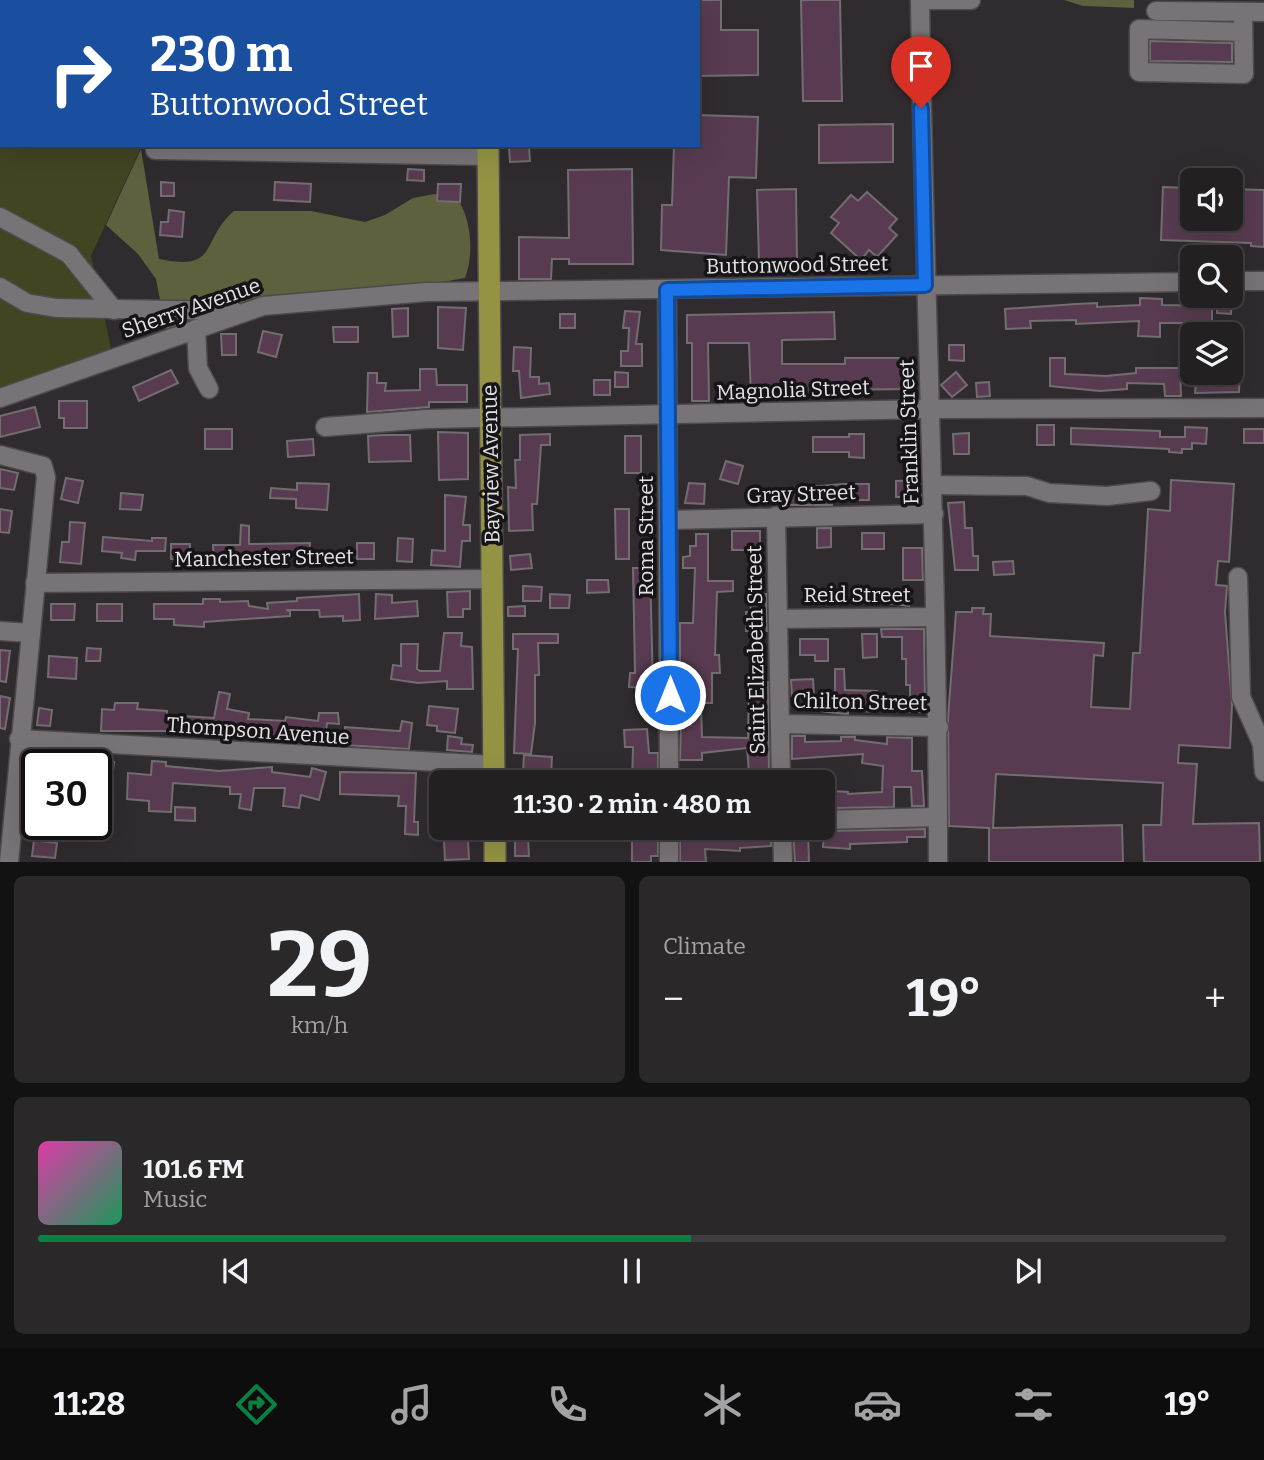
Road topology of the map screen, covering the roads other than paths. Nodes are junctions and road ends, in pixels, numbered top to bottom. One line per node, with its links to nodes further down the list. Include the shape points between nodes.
1 (920, 0): 2 (street); 13 (street, Franklin Street)
2 (971, 0)
3 (1156, 11): 4 (street)
4 (1243, 12): 5 (street); 6 (street)
5 (1264, 12)
6 (1243, 32): 6 (street, via 1244,74 1139,72 1139,29)
7 (155, 150): 8 (street)
8 (488, 150): 16 (main road, Bayview Avenue)
9 (0, 217): 17 (street, via 69,254)
10 (1243, 281): 11 (street)
11 (1264, 281)
12 (1180, 282): 13 (street, Buttonwood Street)
13 (925, 285): 15 (street, Buttonwood Street); 23 (street, Franklin Street)
14 (0, 287): 17 (street, via 27,303)
15 (667, 290): 16 (street, Buttonwood Street); 24 (street, Roma Street)
16 (488, 291): 18 (street, Sherry Avenue, via 292,301); 25 (main road, Bayview Avenue)
17 (114, 310): 18 (street)
18 (248, 312): 19 (street, Sherry Avenue)
19 (196, 330): 20 (street, via 198,368); 21 (street, Sherry Avenue)
20 (209, 389)
21 (0, 398)
22 (1264, 408): 23 (street, Magnolia Street)
23 (931, 410): 24 (street, Magnolia Street); 28 (street, Franklin Street)
24 (668, 416): 25 (street, Magnolia Street); 32 (street, Roma Street)
25 (491, 418): 26 (street, Magnolia Street); 34 (main road, Bayview Avenue)
26 (325, 427)
27 (0, 455): 35 (street, via 34,462 45,470)
28 (934, 485): 29 (street, via 1027,486 1049,493 1108,496); 30 (street, Franklin Street)
29 (1151, 491)
30 (934, 514): 31 (street, Gray Street); 36 (street, Franklin Street)
31 (776, 516): 32 (street, Gray Street); 37 (street, Saint Elizabeth Street)
32 (669, 520): 45 (street, Roma Street)
33 (1238, 577): 47 (street, via 1241,697 1262,744)
34 (492, 579): 35 (street, Manchester Street); 44 (main road, Bayview Avenue)
35 (35, 583): 39 (street)
36 (936, 617): 37 (street, Reid Street); 41 (street, Franklin Street)
37 (779, 619): 40 (street, Saint Elizabeth Street)
38 (0, 631): 39 (street)
39 (31, 633): 42 (street)
40 (780, 724): 41 (street, Chilton Street); 46 (street, Saint Elizabeth Street)
41 (939, 727): 49 (street, Franklin Street)
42 (19, 739): 43 (street, Thompson Avenue); 48 (street)
43 (440, 770)
44 (494, 770)
45 (669, 770)
46 (781, 770)
47 (1264, 772)
48 (8, 792): 54 (street)
49 (938, 817): 50 (street); 58 (street, Franklin Street)
50 (835, 820)
51 (495, 840): 55 (main road)
52 (668, 840): 56 (street)
53 (782, 840): 57 (street)
54 (9, 862)
55 (495, 862)
56 (669, 862)
57 (783, 862)
58 (938, 862)

